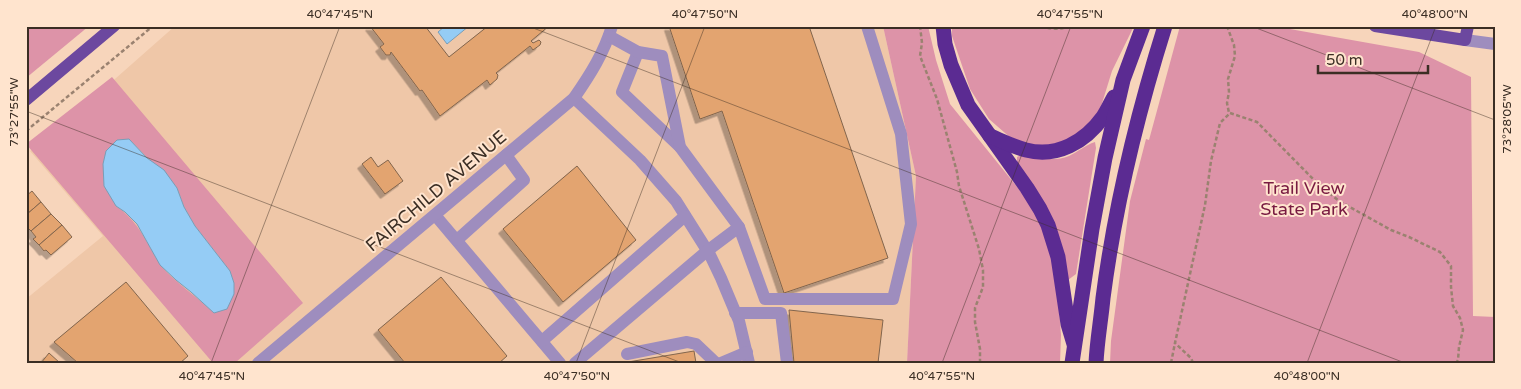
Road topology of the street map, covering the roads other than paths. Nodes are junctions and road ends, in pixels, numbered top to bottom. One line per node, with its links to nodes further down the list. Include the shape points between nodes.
1 (114, 26): 14 (main road)
2 (867, 26): 20 (street, via 901,134 911,224 893,299 766,299)
3 (942, 26): 15 (highway, via 951,65 968,104)
4 (1143, 26): 12 (highway)
5 (1165, 26): 35 (highway, via 1123,181 1108,264)
6 (1376, 26): 9 (main road)
7 (1468, 26): 9 (main road)
8 (611, 31): 11 (street); 13 (street, FAIRCHILD AVENUE, via 594,68)
9 (1465, 40): 10 (street)
10 (1495, 44)
11 (638, 52): 16 (street, via 662,56); 16 (street, via 622,92)
12 (1123, 80): 15 (highway, via 1103,117 1079,142 1056,151 1042,152); 25 (highway, via 1104,158)
13 (574, 98): 17 (street, FAIRCHILD AVENUE); 19 (street, via 640,160)
14 (26, 100)
15 (990, 136): 25 (highway, via 1027,188 1048,225 1058,257)
16 (680, 147): 20 (street)
17 (506, 155): 18 (street, FAIRCHILD AVENUE); 21 (street, via 524,180)
18 (435, 214): 21 (street); 28 (street, FAIRCHILD AVENUE)
19 (685, 216): 22 (street); 24 (street)
20 (739, 228): 22 (street)
21 (457, 240): 24 (street)
22 (707, 251): 23 (street); 30 (street)
23 (736, 313): 27 (street); 33 (street, via 781,314)
24 (542, 341): 29 (street)
25 (1074, 344): 34 (highway)
26 (627, 354): 31 (street, via 687,342 696,344)
27 (748, 357): 32 (street)
28 (258, 363)
29 (560, 363)
30 (575, 363)
31 (716, 363)
32 (721, 363)
33 (787, 363)
34 (1072, 363)
35 (1096, 363)

